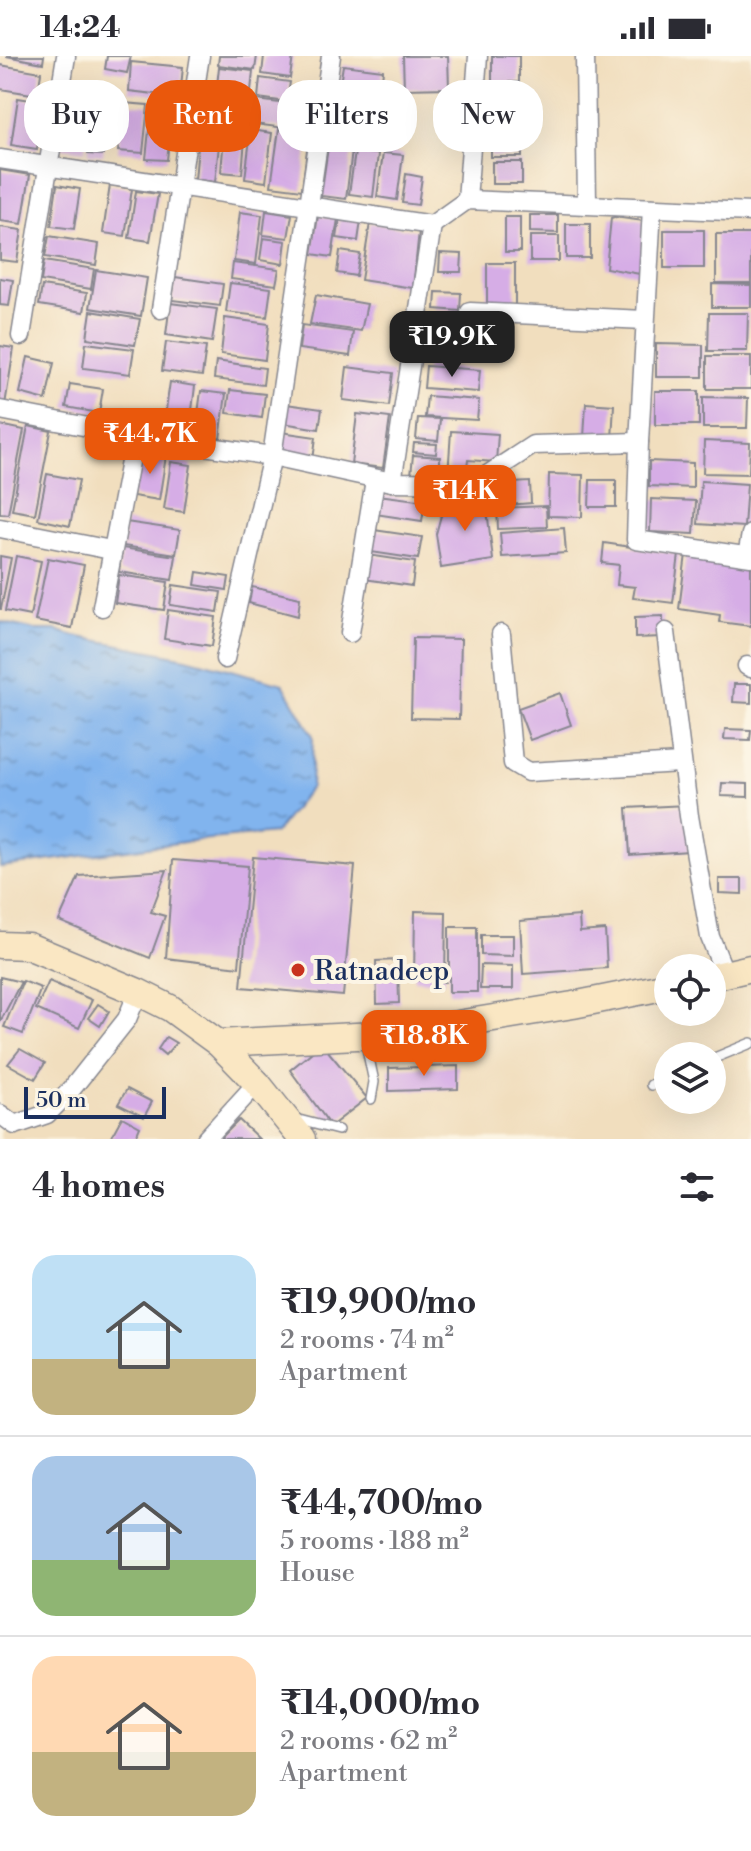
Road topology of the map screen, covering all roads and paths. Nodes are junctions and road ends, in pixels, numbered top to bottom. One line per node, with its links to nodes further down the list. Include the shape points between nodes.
1 (66, 56): 7 (street)
2 (200, 56): 8 (street)
3 (331, 56): 11 (street)
4 (478, 56): 9 (street)
5 (585, 56): 10 (street)
6 (0, 159): 7 (street)
7 (49, 167): 8 (street); 18 (street)
8 (181, 188): 11 (street); 15 (street)
9 (467, 200): 10 (street); 14 (street)
10 (587, 203): 12 (street)
11 (310, 206): 14 (street); 22 (street)
12 (652, 208): 13 (street); 17 (street)
13 (751, 212)
14 (432, 225): 23 (street)
15 (161, 309)
16 (470, 312): 17 (street)
17 (645, 320): 21 (street)
18 (21, 336)
19 (0, 410): 20 (street)
20 (135, 436): 22 (street); 26 (street)
21 (639, 442): 23 (street, via 533,445 475,483); 27 (street, via 636,540)
22 (272, 456): 23 (street); 32 (street)
23 (384, 481): 30 (street)
24 (0, 528): 26 (street)
25 (751, 534): 27 (street)
26 (111, 550): 28 (street)
27 (749, 557)
28 (102, 607)
29 (666, 632): 33 (street)
30 (350, 633)
31 (501, 634): 33 (street, via 513,763 528,772)
32 (225, 659)
33 (680, 763): 35 (street)
34 (0, 945): 39 (main road, via 28,946)
35 (713, 954)
36 (751, 968): 37 (main road)
37 (726, 974)
38 (654, 989): 40 (main road)
39 (138, 992): 41 (main road); 48 (street, via 127,1019 47,1114 15,1125)
40 (364, 1036): 41 (main road); 47 (lane, via 374,1082)
41 (218, 1043): 44 (main road)
42 (751, 1043): 43 (lane)
43 (726, 1053)
44 (257, 1083): 49 (main road); 51 (street)
45 (654, 1084): 46 (lane)
46 (651, 1085)
47 (371, 1099)
48 (0, 1114)
49 (283, 1115): 50 (lane); 52 (main road)
50 (338, 1130)
51 (206, 1139)
52 (302, 1139)

